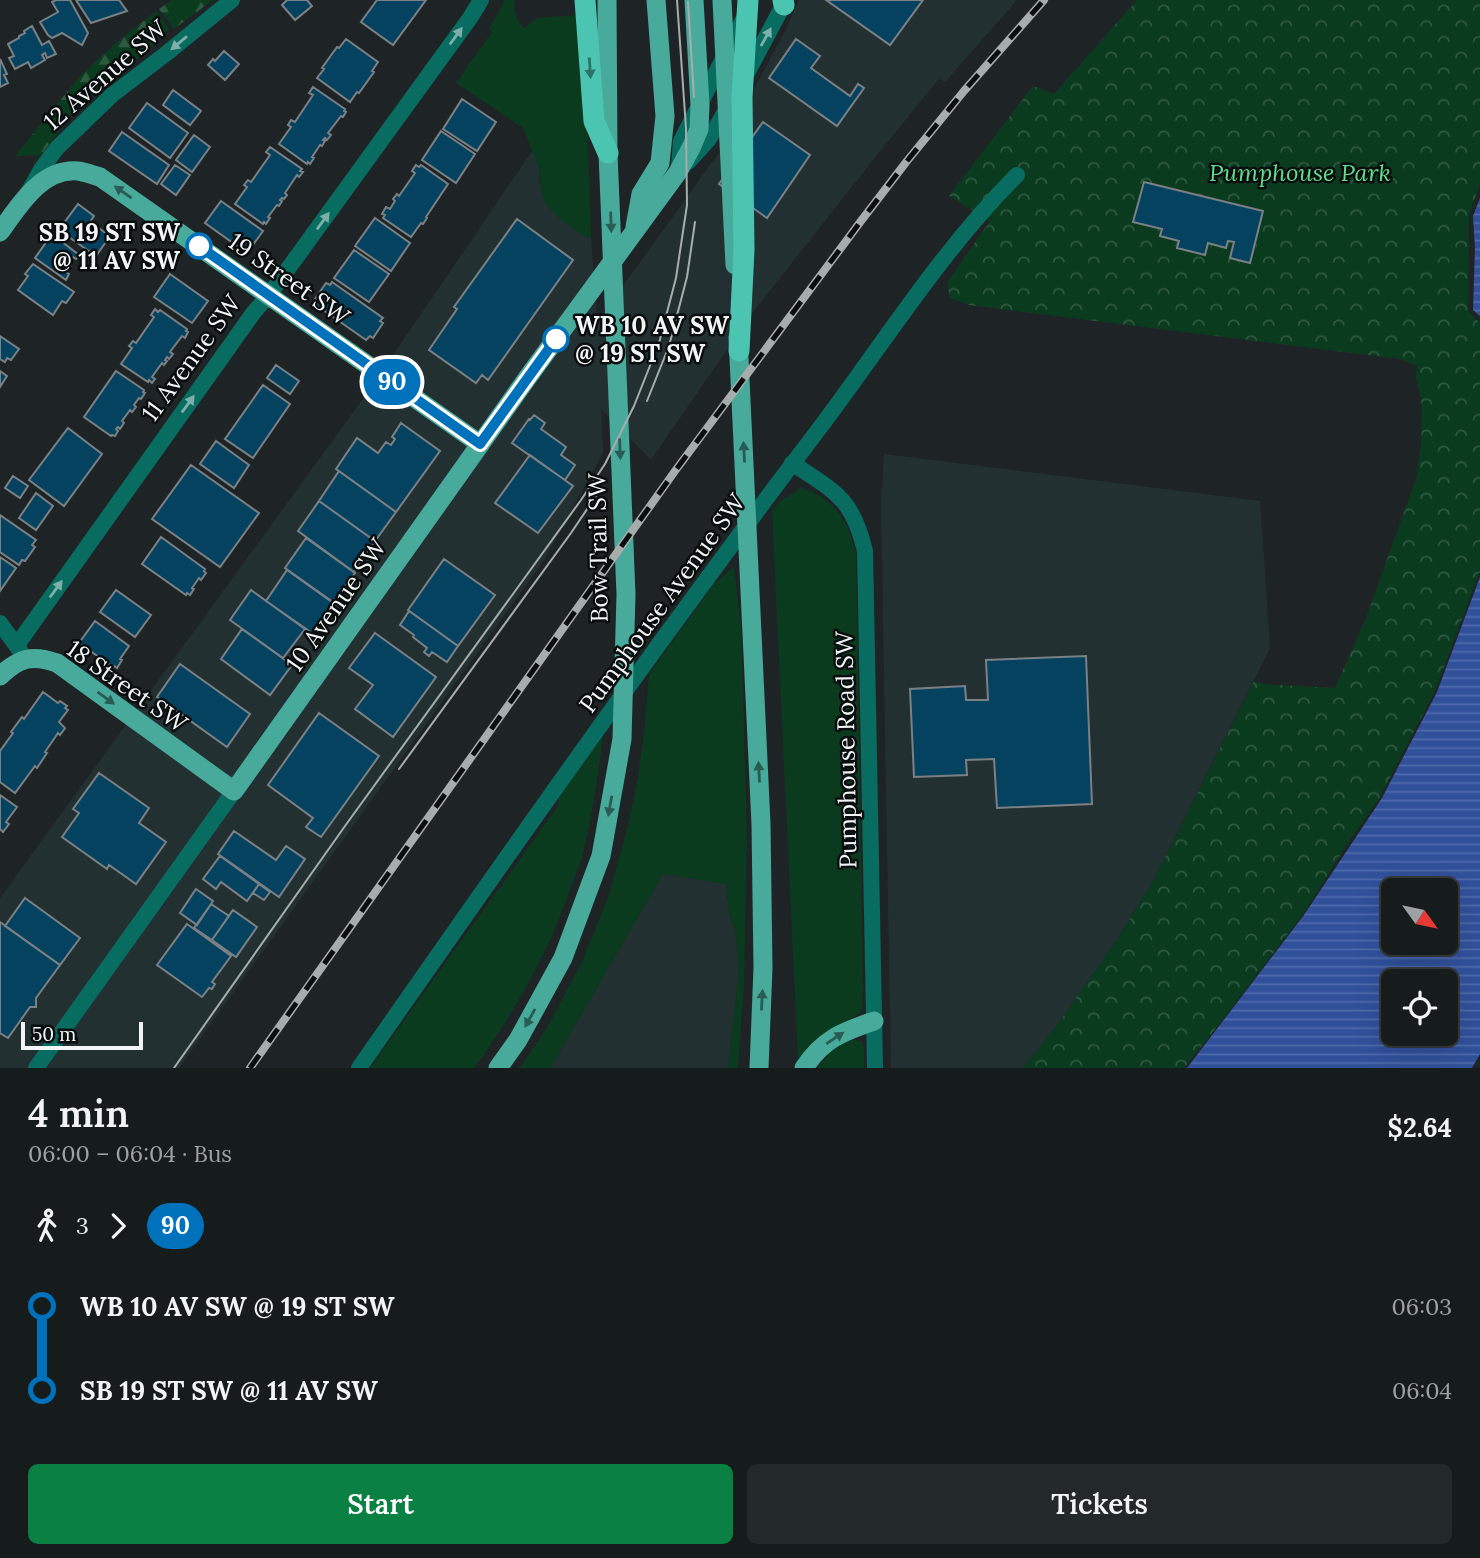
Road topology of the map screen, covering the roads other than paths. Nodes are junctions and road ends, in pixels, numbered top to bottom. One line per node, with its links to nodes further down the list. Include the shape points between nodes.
1 (232, 0): 17 (street, 12 Avenue SW, one-way to 17, via 112,95 57,148)
2 (481, 0): 20 (street, 11 Avenue SW, one-way to 2)
3 (585, 0): 15 (highway, one-way to 15, via 594,121)
4 (607, 0): 15 (main road, Bow Trail SW)
5 (656, 0): 13 (main road)
6 (694, 0): 10 (main road, 10 Avenue SW)
7 (722, 0): 21 (main road)
8 (750, 0): 11 (street); 21 (highway, via 742,97 744,250)
9 (784, 2): 14 (street, one-way to 9)
10 (695, 36): 11 (main road, via 706,48); 12 (main road, 10 Avenue SW)
11 (727, 51): 12 (street)
12 (700, 104): 14 (main road, 10 Avenue SW)
13 (665, 116): 14 (main road, via 677,139); 19 (main road, via 660,163 641,194)
14 (694, 142): 19 (main road, 10 Avenue SW)
15 (608, 153): 31 (main road, Bow Trail SW, one-way to 31, via 626,594 622,739 601,856 563,958)
16 (1017, 175): 23 (street, Pumphouse Avenue SW, via 949,253)
17 (27, 194): 18 (main road, 12 Avenue SW); 20 (main road, 19 Street SW, one-way to 17, via 100,177 64,172)
18 (0, 232)
19 (633, 234): 22 (main road, 10 Avenue SW)
20 (269, 295): 22 (main road, 19 Street SW); 25 (street, 11 Avenue SW, one-way to 20)
21 (739, 351): 32 (main road, one-way to 21, via 764,968 761,824)
22 (480, 444): 27 (main road, 10 Avenue SW)
23 (792, 463): 28 (street, Pumphouse Road SW, via 846,503 865,551); 30 (street, Pumphouse Avenue SW)
24 (0, 623): 25 (street)
25 (21, 652): 26 (main road, 11 Avenue SW, via 17,663); 27 (main road, 18 Street SW, one-way to 27, via 64,667)
26 (0, 676)
27 (233, 791): 29 (street, 10 Avenue SW)
28 (874, 1021): 33 (main road, one-way to 28, via 837,1034); 34 (street, Pumphouse Road SW)
29 (36, 1068)
30 (359, 1068)
31 (498, 1068)
32 (759, 1068)
33 (804, 1068)
34 (875, 1068)

